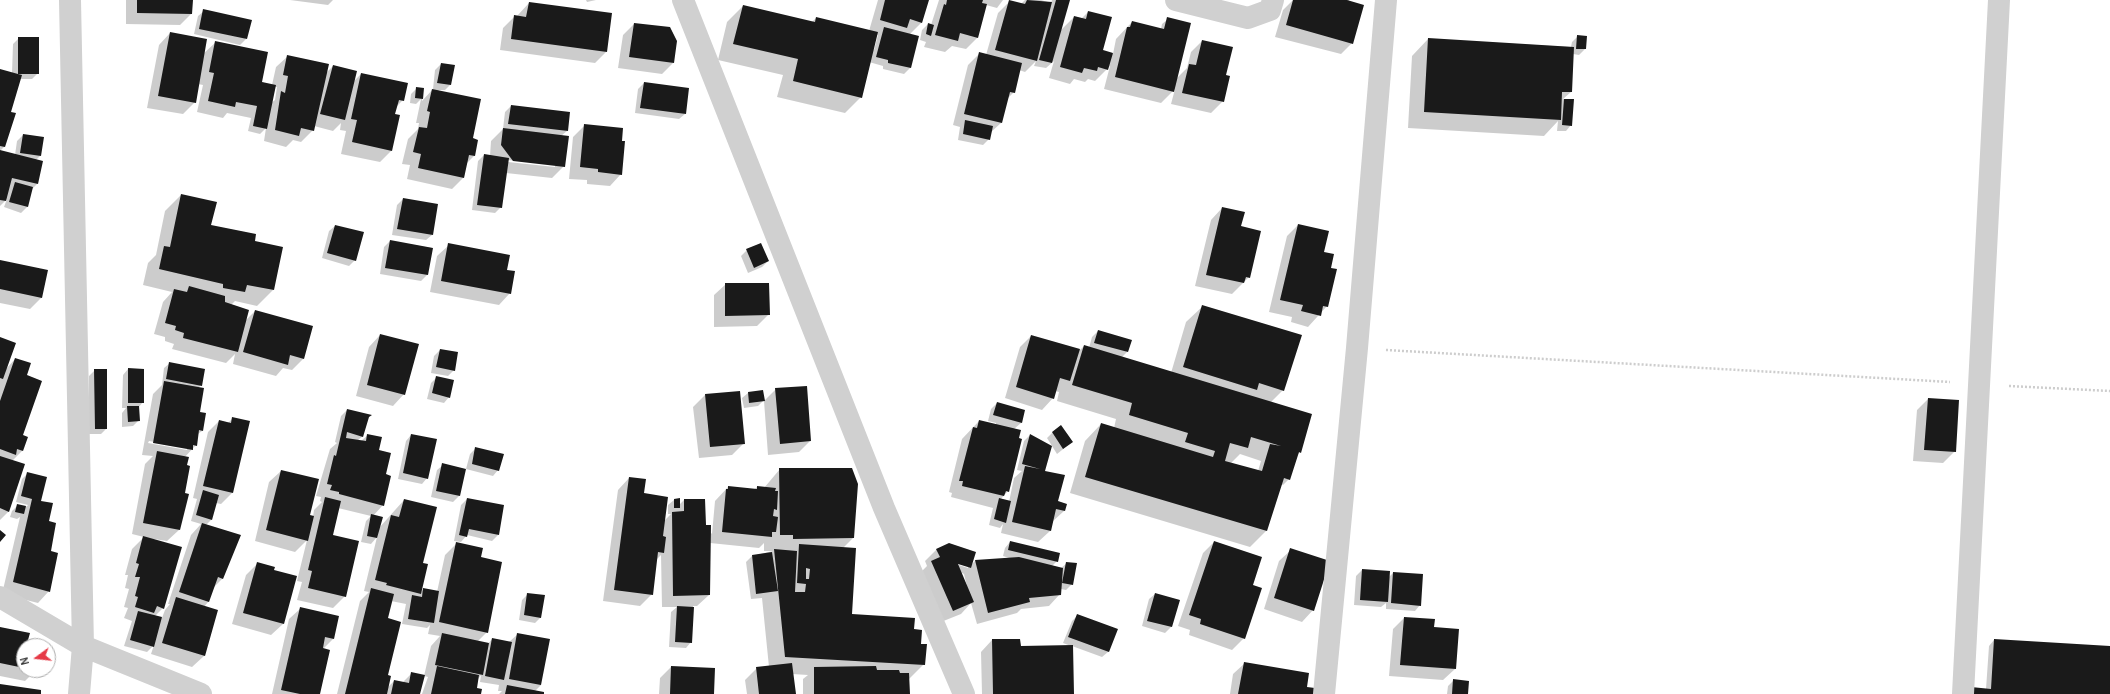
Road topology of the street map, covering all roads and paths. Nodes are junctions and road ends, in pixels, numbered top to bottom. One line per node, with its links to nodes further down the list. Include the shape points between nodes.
1 (70, 0): 11 (street)
2 (683, 0): 14 (street, via 884,508)
3 (1176, 0): 4 (street, via 1248,18 1270,10)
4 (1273, 0)
5 (1386, 0): 7 (street)
6 (1999, 0): 8 (street)
7 (1357, 348): 8 (path); 15 (street)
8 (1978, 384): 9 (path); 16 (street)
9 (2110, 391)
10 (0, 598): 11 (street)
11 (83, 646): 12 (street); 13 (street)
12 (79, 694)
13 (201, 694)
14 (964, 694)
15 (1324, 694)
16 (1963, 694)

